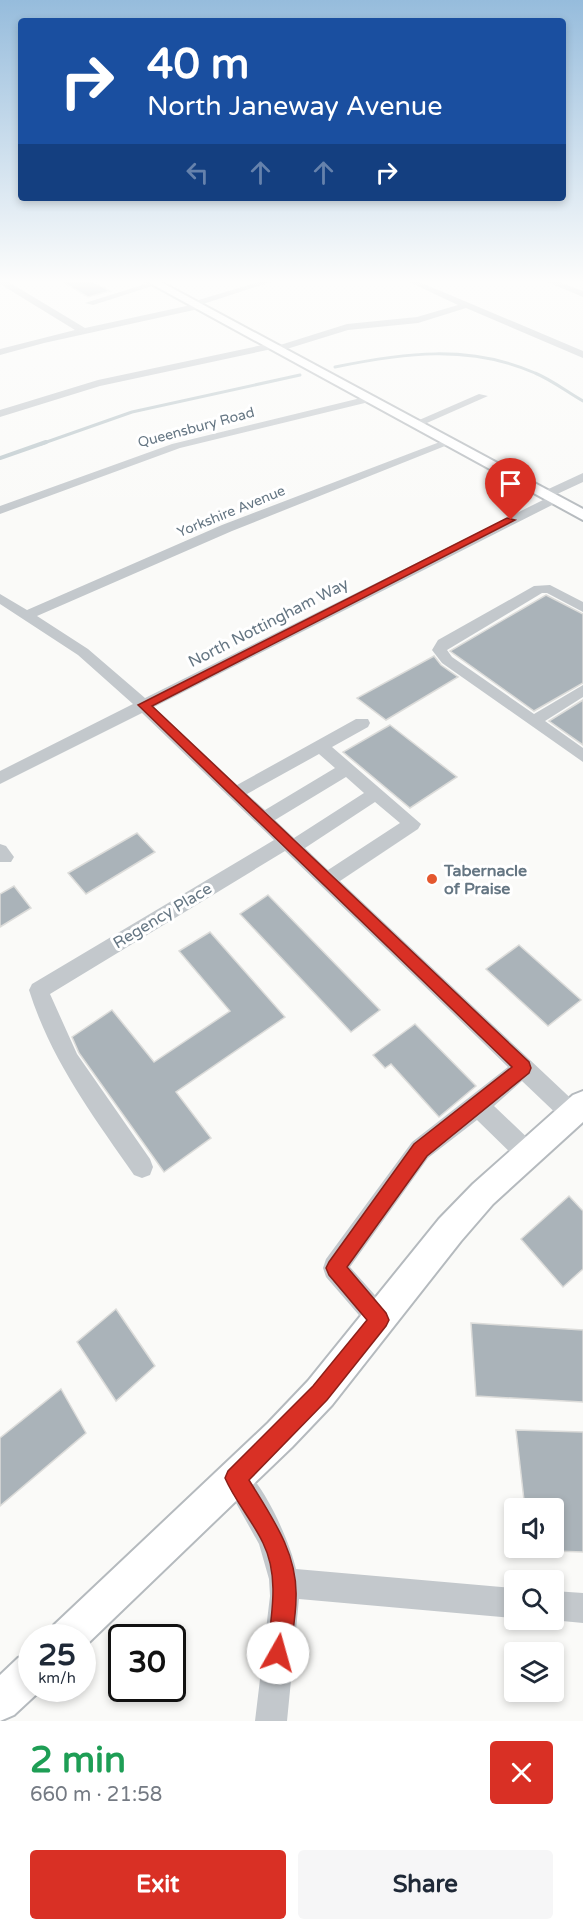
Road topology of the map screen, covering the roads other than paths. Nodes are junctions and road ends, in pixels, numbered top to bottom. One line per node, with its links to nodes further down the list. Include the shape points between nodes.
1 (205, 361): 5 (street, via 98,383)
2 (301, 361): 4 (main road)
3 (483, 396): 6 (street)
4 (369, 399): 6 (main road); 10 (street, Queensbury Road, via 167,448)
5 (0, 414)
6 (416, 424): 7 (main road)
7 (449, 442): 9 (main road); 14 (street, Yorkshire Avenue, via 216,532)
8 (583, 477): 9 (street, North Nottingham Way)
9 (550, 497): 11 (main road); 16 (street, North Nottingham Way)
10 (0, 510)
11 (583, 515)
12 (0, 598): 14 (street)
13 (583, 608): 17 (street, via 544,588 439,646 447,660)
14 (27, 615): 16 (street, via 83,652)
15 (583, 690): 17 (street)
16 (144, 705): 22 (street, North Nottingham Way); 23 (street)
17 (534, 721): 20 (street)
18 (362, 723): 19 (street)
19 (321, 746): 21 (street); 23 (street)
20 (583, 756)
21 (347, 769): 24 (street); 25 (street)
22 (0, 778)
23 (236, 793): 25 (street)
24 (376, 793): 26 (street, Regency Place); 27 (street, via 412,824)
25 (264, 819): 26 (street)
26 (290, 844): 27 (street); 32 (street, Regency Place, via 39,990 46,1018 67,1061)
27 (327, 880): 28 (street)
28 (523, 1068): 29 (street); 30 (street)
29 (478, 1106): 31 (street); 33 (street, via 420,1150 336,1268)
30 (577, 1109): 31 (main road)
31 (528, 1154): 33 (main road, via 450,1230)
32 (142, 1167)
33 (380, 1320): 34 (main road, via 320,1393)
34 (236, 1478): 35 (street, via 272,1537); 39 (main road)
35 (285, 1583): 36 (street); 42 (street)
36 (504, 1602)
37 (564, 1607): 38 (street)
38 (583, 1608)
39 (82, 1624)
40 (18, 1684): 41 (main road)
41 (0, 1701)
42 (271, 1721)

